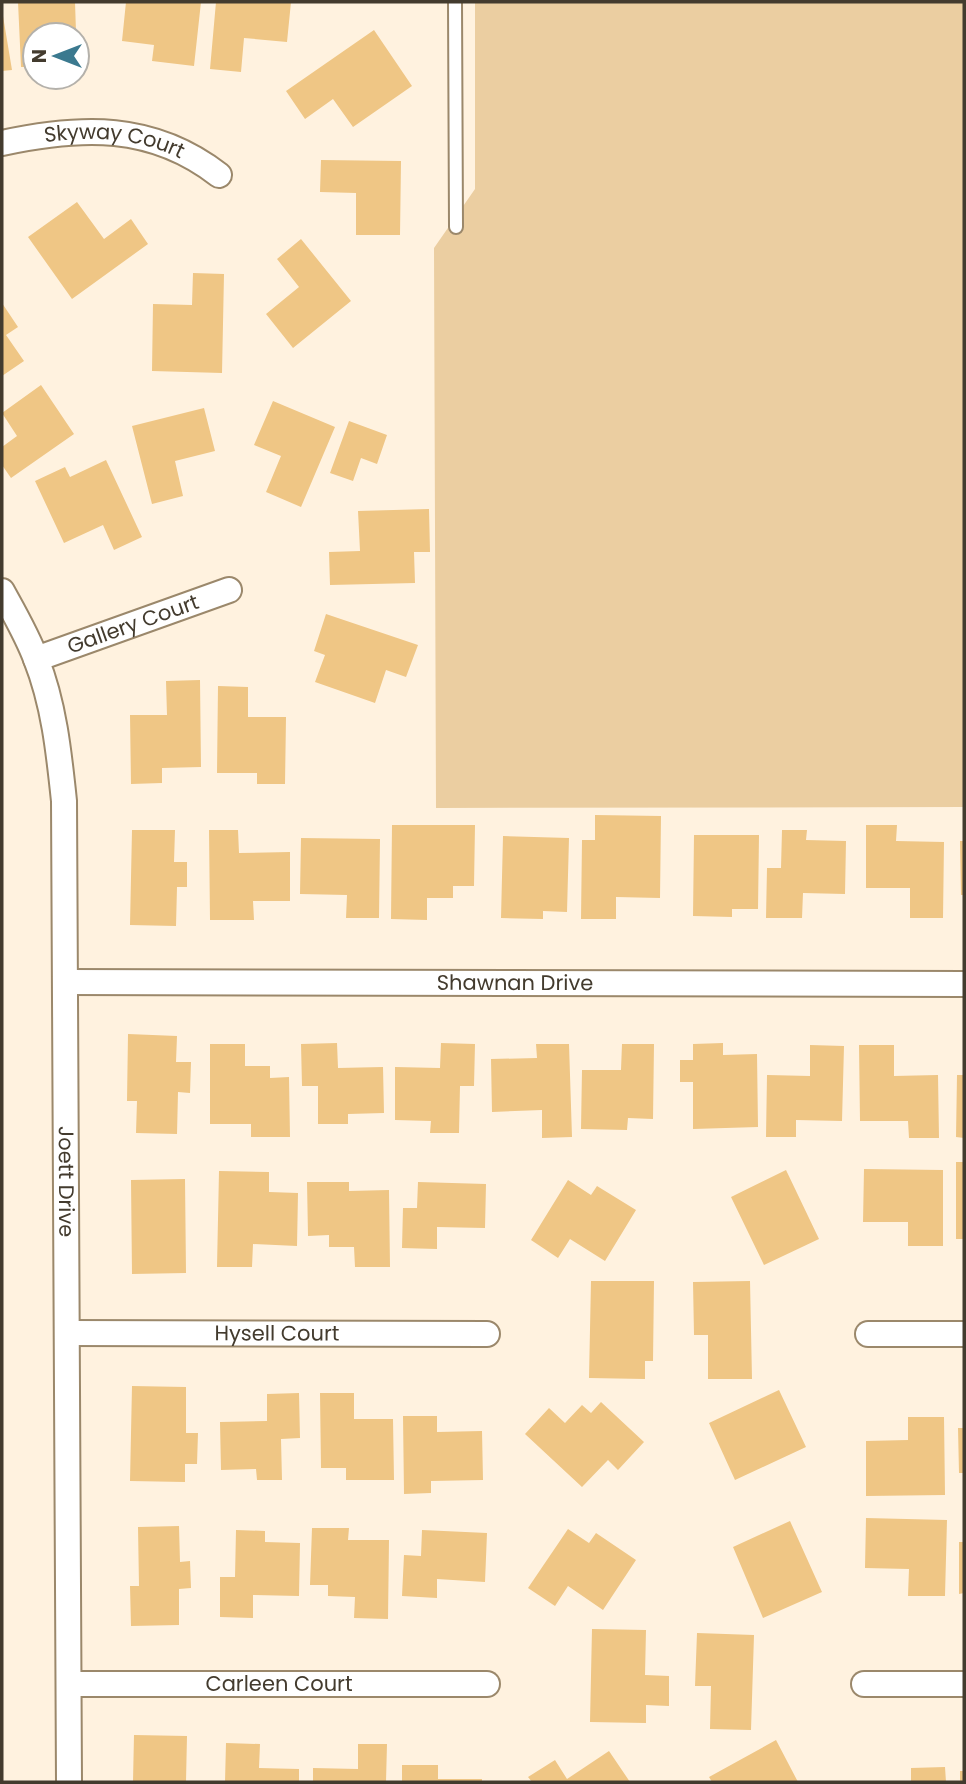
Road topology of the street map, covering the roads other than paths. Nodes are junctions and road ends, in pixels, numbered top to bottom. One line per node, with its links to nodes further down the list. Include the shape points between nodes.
1 (455, 2): 4 (lane)
2 (2, 144): 3 (street, Skyway Court, via 84,131 128,134 168,144)
3 (219, 175)
4 (456, 227)
5 (229, 590): 7 (street, Gallery Court)
6 (2, 592): 7 (street, Joett Drive)
7 (36, 659): 8 (street, Joett Drive, via 52,712 64,801)
8 (65, 982): 9 (street, Shawnan Drive); 10 (street, Joett Drive)
9 (964, 984)
10 (67, 1333): 11 (street, Hysell Court); 14 (street, Joett Drive)
11 (487, 1334)
12 (868, 1334): 13 (street)
13 (964, 1334)
14 (69, 1684): 15 (street, Carleen Court); 18 (street, Joett Drive)
15 (487, 1684)
16 (864, 1684): 17 (street)
17 (964, 1684)
18 (69, 1782)

